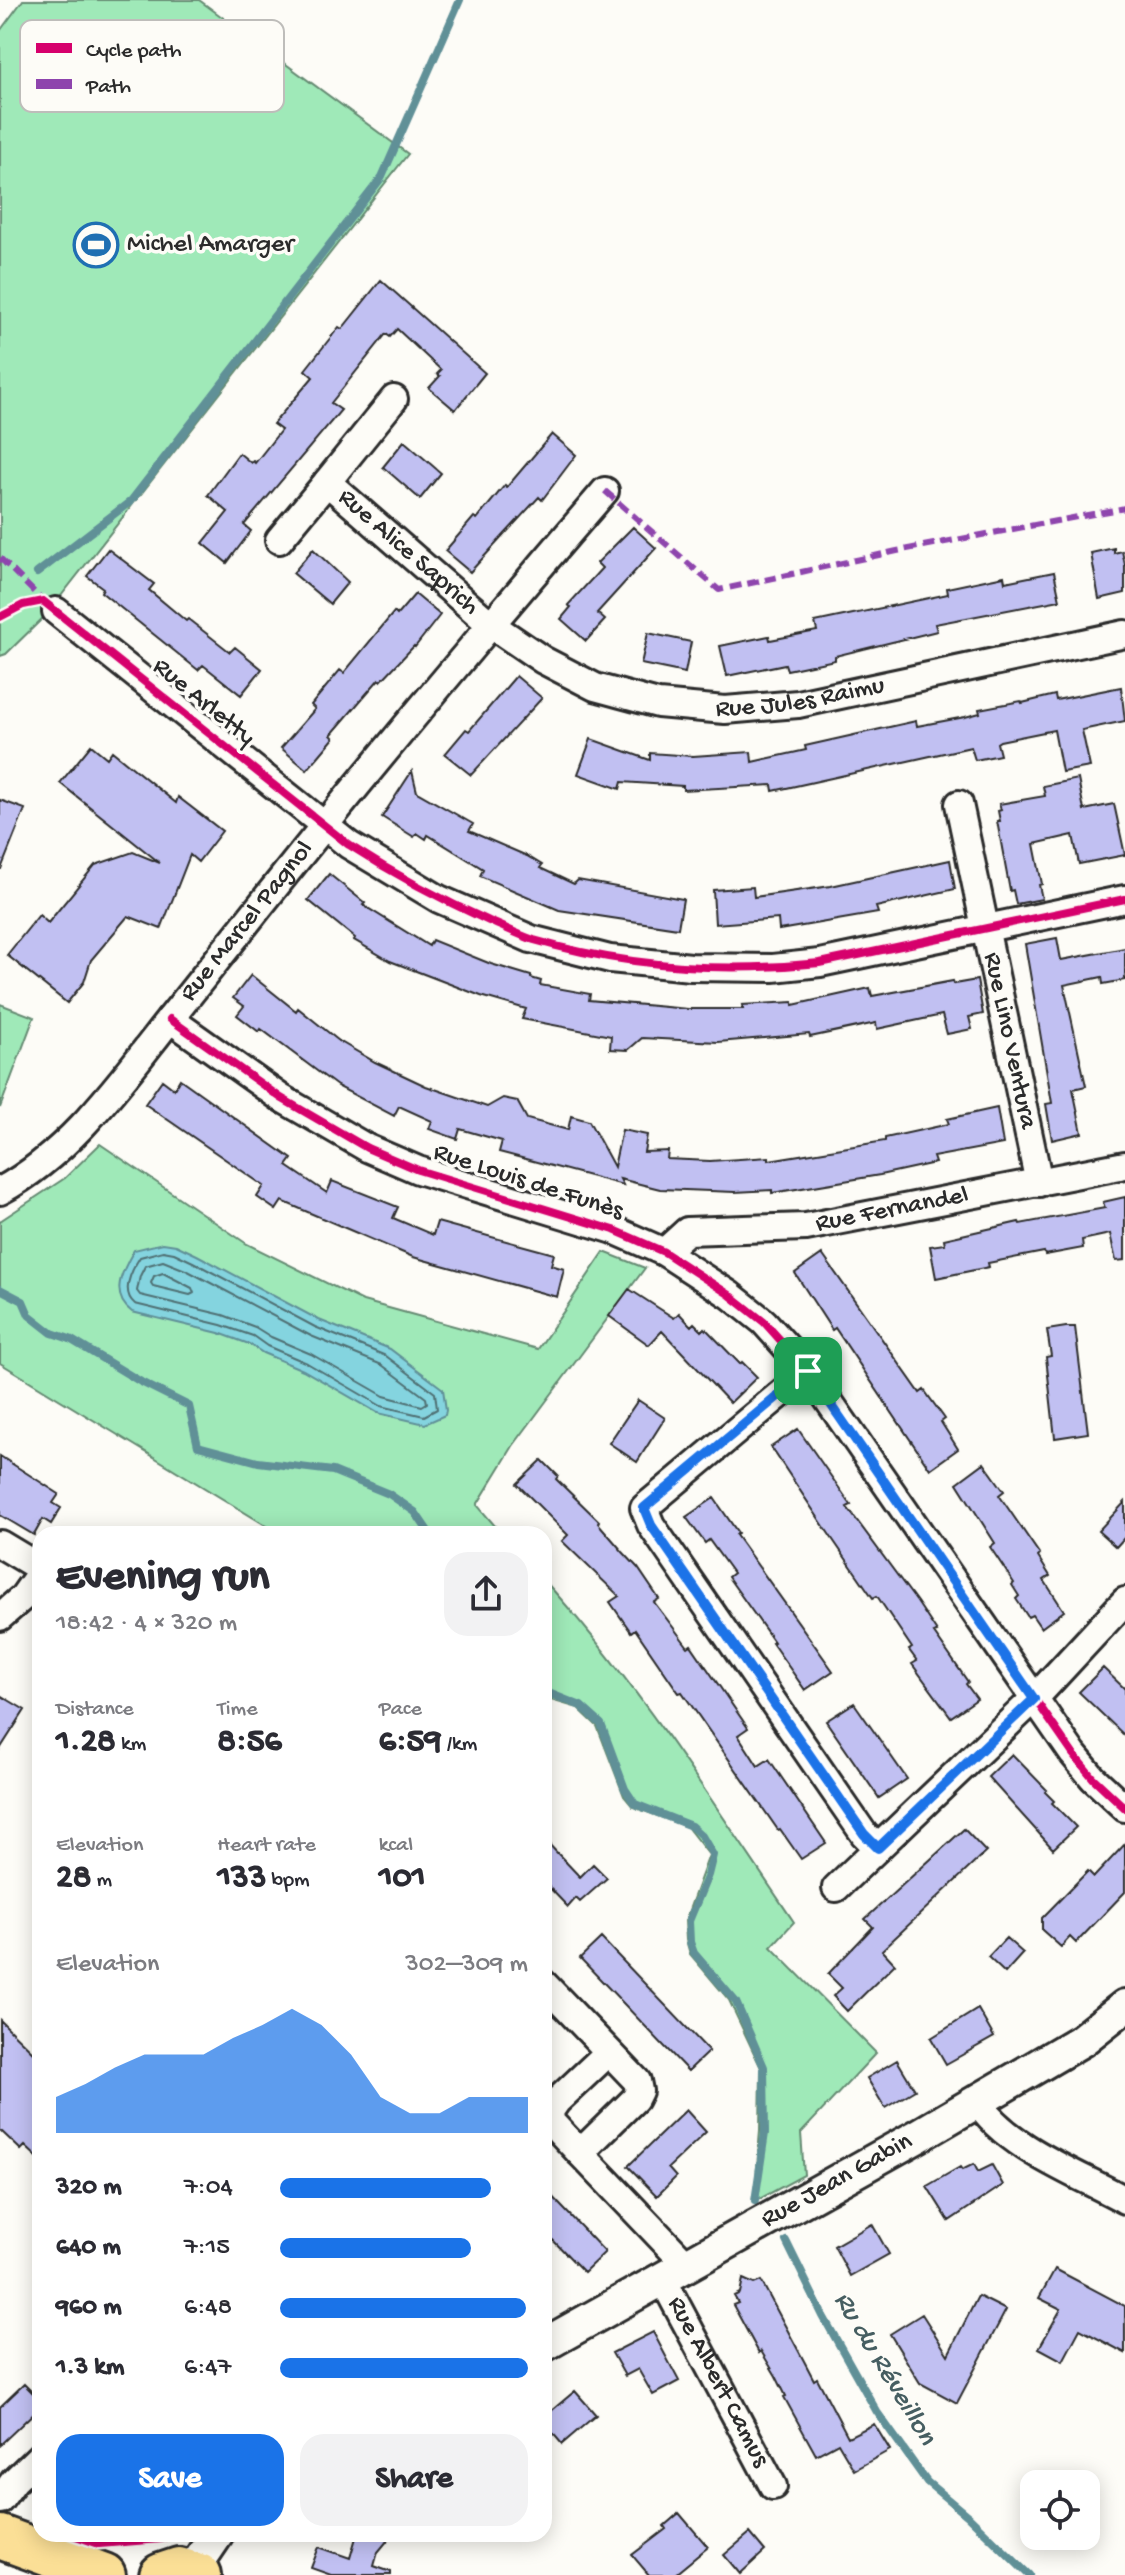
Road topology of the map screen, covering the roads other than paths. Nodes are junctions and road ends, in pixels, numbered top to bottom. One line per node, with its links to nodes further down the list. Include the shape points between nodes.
1 (394, 399): 2 (street, Rue Alice Saprich)
2 (327, 482): 4 (street, Rue Alice Saprich); 6 (street, Rue Alice Saprich)
3 (605, 491): 6 (street, Rue Marcel Pagnol)
4 (279, 540)
5 (56, 611): 9 (street, Rue Arletty)
6 (490, 624): 7 (street, Rue Jules Raimu, via 595,687 658,704 725,710 798,704); 9 (street, Rue Marcel Pagnol)
7 (1125, 634)
8 (959, 804): 11 (street, Rue Lino Ventura)
9 (324, 825): 11 (street, Rue Arletty, via 439,899 531,939 610,959 773,968 820,963); 12 (street, Rue Marcel Pagnol)
10 (1125, 899): 11 (street, Rue Arletty)
11 (985, 927): 14 (street, Rue Lino Ventura)
12 (170, 1019): 15 (street, Rue Marcel Pagnol, via 69,1140); 16 (street, Rue Louis de Funès, via 281,1098 367,1148 418,1170 614,1230)
13 (1125, 1165): 14 (street, Rue Fernandel)
14 (1039, 1183): 16 (street, Rue Fernandel, via 806,1227 687,1231)
15 (0, 1191)
16 (664, 1252): 17 (street, Rue Louis de Funès, via 764,1322)
17 (808, 1371): 23 (street, Rue Louis de Funès); 25 (street, via 644,1508)
18 (0, 1544): 19 (street)
19 (32, 1566)
20 (32, 1583): 22 (street)
21 (1125, 1601): 23 (street)
22 (0, 1617)
23 (1034, 1699): 24 (street, Rue Louis de Funès, via 1093,1778); 25 (street)
24 (1125, 1808)
25 (878, 1848): 26 (street)
26 (836, 1888)
27 (552, 1992): 29 (street)
28 (1125, 2006): 30 (street, Rue Jean Gabin, via 1082,2040)
29 (609, 2052): 31 (street, Rue Albert Camus); 33 (street, via 637,2081 639,2091)
30 (977, 2101): 34 (street, via 1010,2138); 35 (street, Rue Jean Gabin)
31 (552, 2108)
32 (552, 2123): 33 (street, Rue Albert Camus)
33 (580, 2153): 35 (street, Rue Albert Camus)
34 (1125, 2200)
35 (674, 2271): 36 (street, Rue Jean Gabin); 38 (street, Rue Albert Camus)
36 (552, 2340)
37 (32, 2464): 39 (street)
38 (773, 2486)
39 (0, 2500)
40 (0, 2537): 43 (main road)
41 (210, 2542): 42 (street)
42 (184, 2574)
43 (104, 2575)

